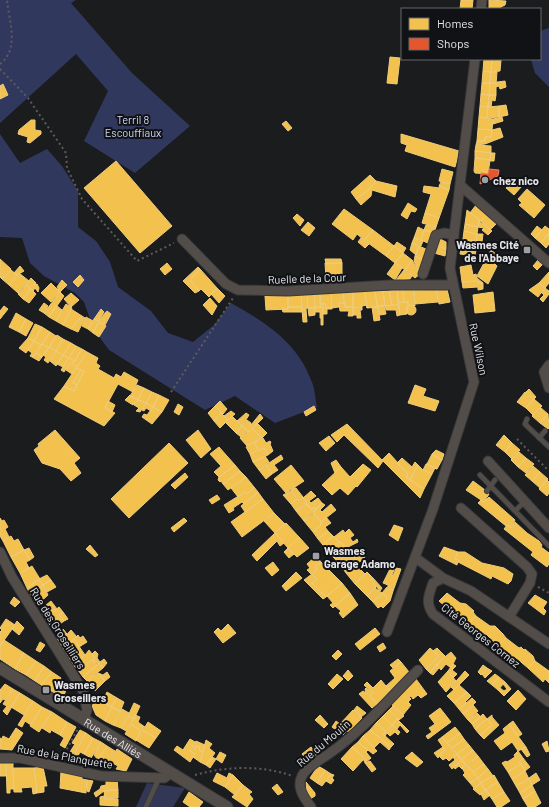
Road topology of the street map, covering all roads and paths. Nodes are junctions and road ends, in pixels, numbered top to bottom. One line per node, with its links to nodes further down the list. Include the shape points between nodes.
1 (7, 0): 3 (path, via 12,31 11,46 7,59)
2 (475, 60): 5 (street, Rue Wilson)
3 (0, 64)
4 (0, 68): 7 (path, via 28,98 66,153 67,168 82,198 137,261)
5 (460, 185): 6 (street, Rue Wilson); 8 (street)
6 (454, 235): 9 (street, via 436,235); 10 (street, Rue Wilson, via 450,268)
7 (182, 239): 11 (street, via 226,284)
8 (549, 262)
9 (422, 274)
10 (453, 285): 11 (street, Ruelle de la Cour, via 390,285 288,291); 32 (street, Rue Wilson, via 474,382)
11 (238, 290): 14 (path)
12 (549, 365): 13 (street, via 544,372)
13 (549, 388)
14 (171, 392)
15 (527, 419): 17 (lane, via 525,424)
16 (545, 431): 17 (lane)
17 (539, 438): 19 (lane)
18 (518, 439): 21 (path)
19 (549, 447)
20 (488, 461): 29 (street)
21 (549, 471)
22 (480, 475): 24 (lane)
23 (495, 480): 24 (lane)
24 (491, 486): 25 (lane); 28 (lane)
25 (488, 491)
26 (522, 504): 28 (lane)
27 (461, 508): 34 (street, via 532,574 530,582)
28 (516, 513): 30 (lane)
29 (549, 528)
30 (549, 546)
31 (0, 552): 40 (street, Rue des Groseilliers, via 12,577 83,691 87,710)
32 (416, 558): 33 (street); 35 (street, Rue Wilson)
33 (443, 578): 34 (street, via 471,591); 39 (street, Cité Georges Cornez, via 433,582 429,594 428,607 433,614)
34 (509, 617): 36 (street)
35 (387, 632)
36 (549, 644)
37 (0, 668): 40 (street, Rue des Alliés)
38 (418, 670): 45 (street, Rue du Moulin, via 347,741 308,769)
39 (549, 702)
40 (84, 719): 42 (path, via 65,751); 43 (street, Rue des Alliés)
41 (0, 758): 42 (street, Rue de la Planquette, via 20,758)
42 (59, 768): 44 (street, Rue de la Planquette, via 101,776)
43 (171, 773): 44 (street, Rue de la Planquette, via 167,777); 46 (street, Rue des Alliés)
44 (159, 778): 47 (lane)
45 (301, 779): 46 (path, via 268,769 240,767 195,775); 49 (street, Rue du Moulin, via 301,792)
46 (188, 783): 48 (street, Rue des Alliés)
47 (146, 807)
48 (227, 807)
49 (311, 807)

